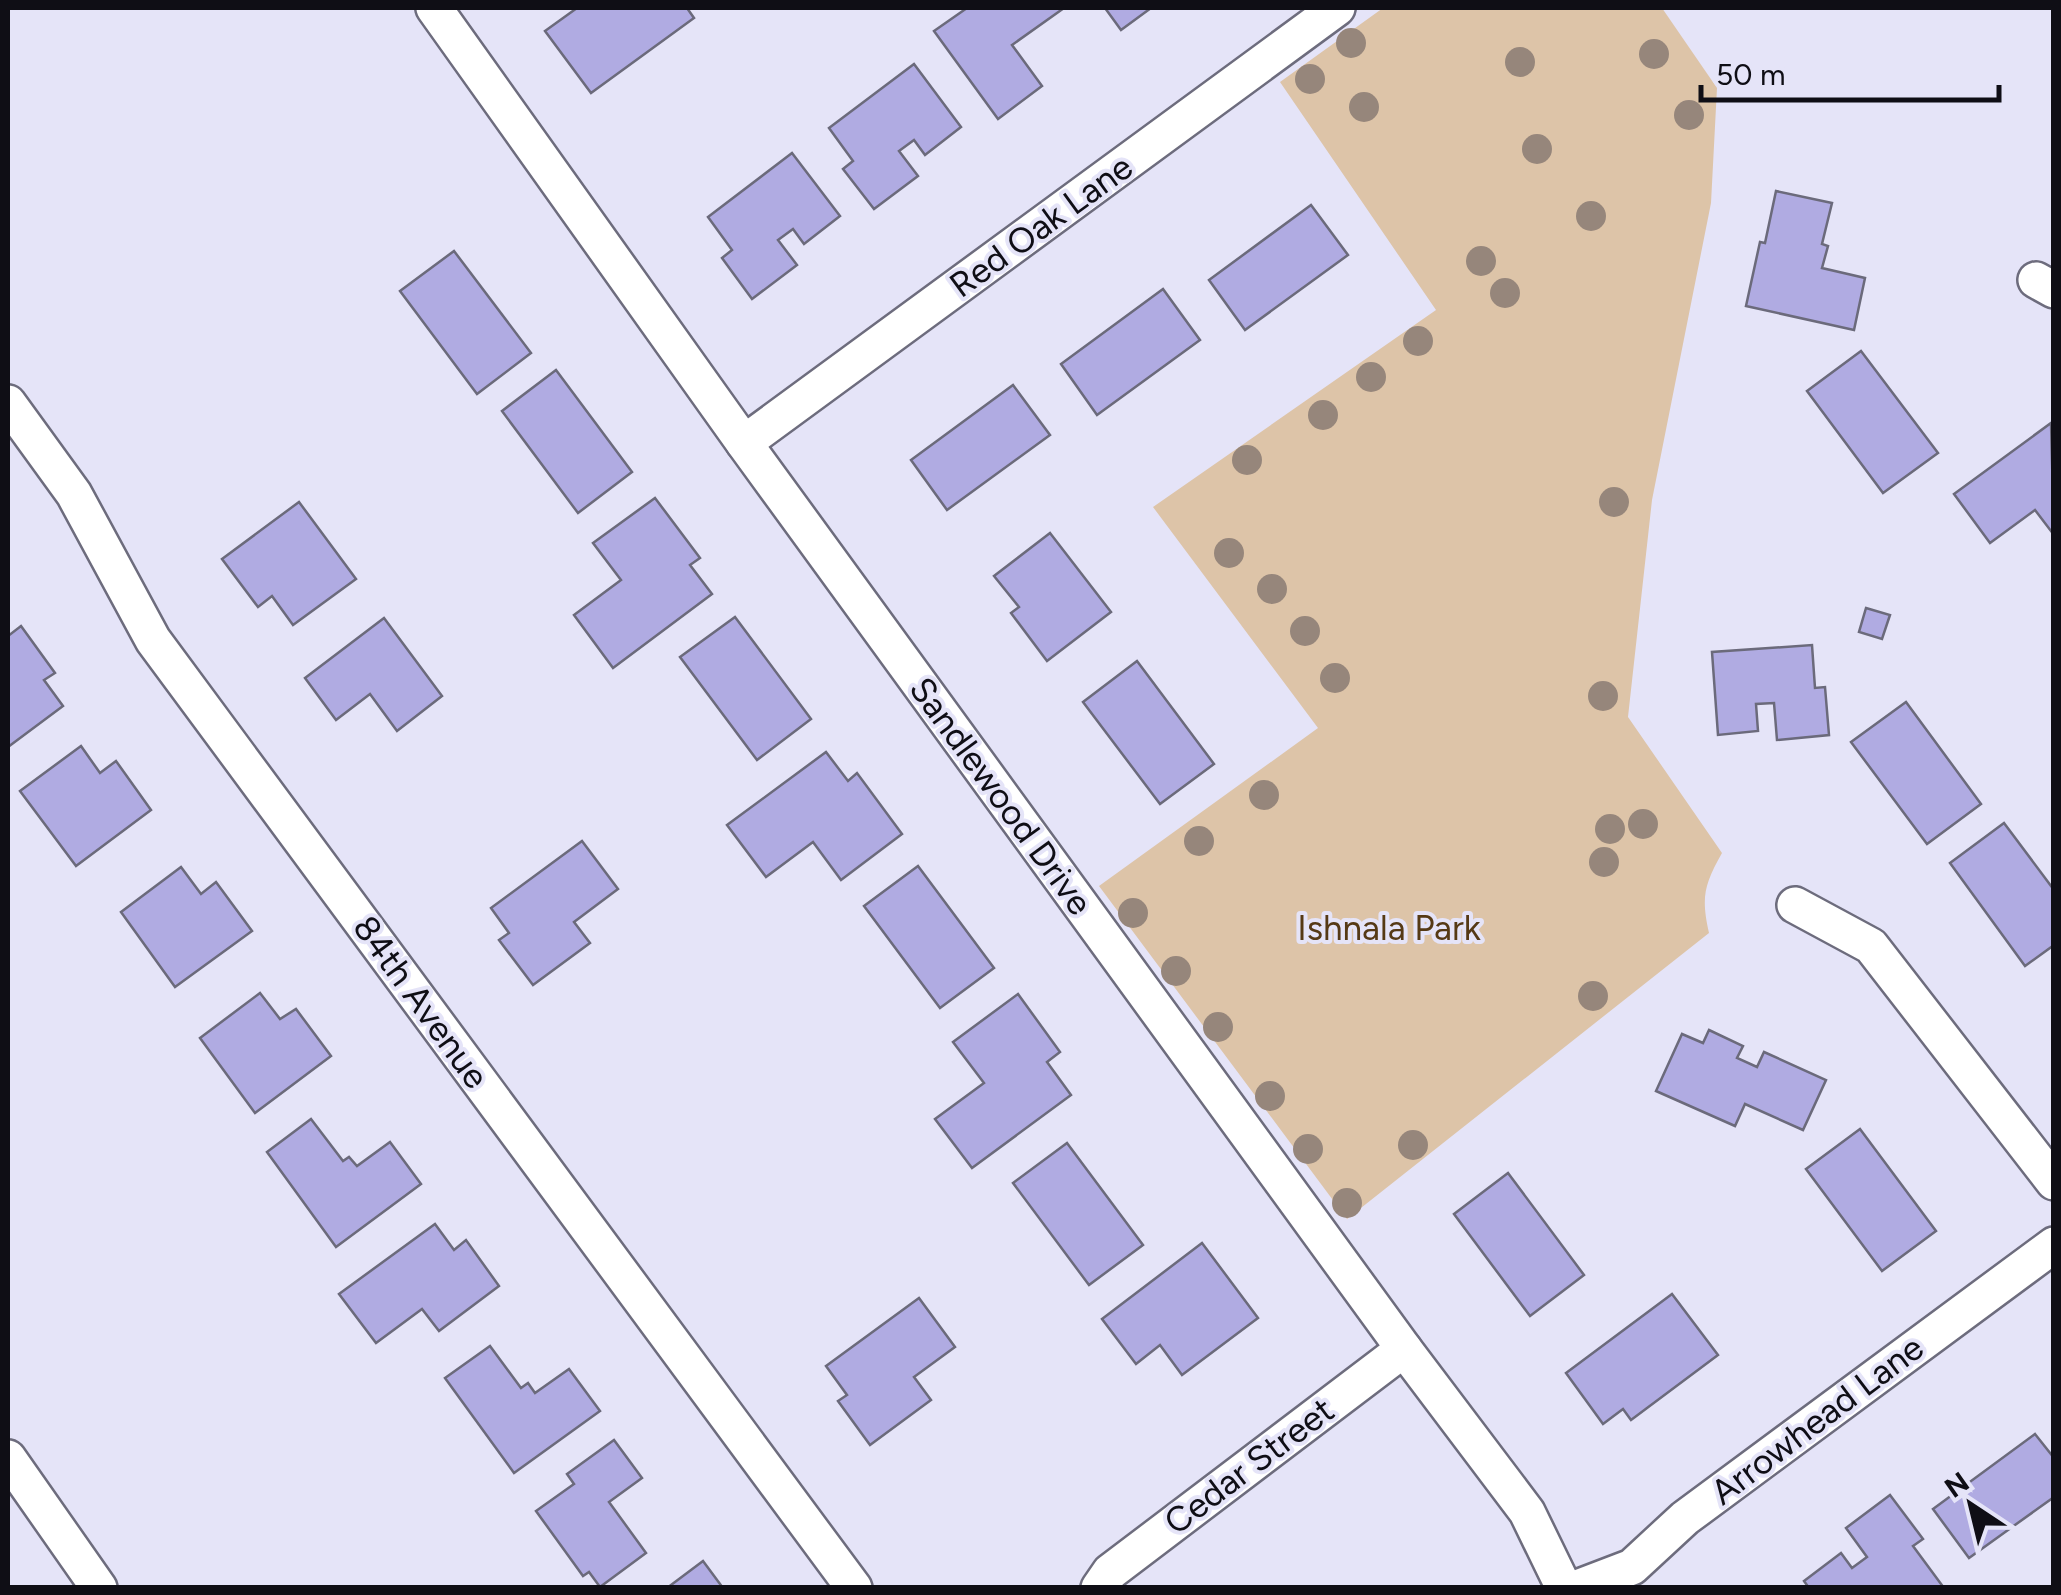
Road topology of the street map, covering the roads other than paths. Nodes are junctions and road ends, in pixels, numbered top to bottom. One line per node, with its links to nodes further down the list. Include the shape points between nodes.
1 (434, 8): 4 (street, Sandlewood Drive)
2 (1338, 8): 4 (street, Red Oak Lane)
3 (8, 402): 11 (street, 84th Avenue, via 74,494 154,640)
4 (744, 443): 8 (street, Sandlewood Drive)
5 (1795, 905): 6 (street, via 1871,946)
6 (2054, 1182)
7 (2054, 1245): 14 (street, Arrowhead Lane, via 1685,1518 1632,1567)
8 (1404, 1350): 12 (street, Cedar Street, via 1110,1572); 13 (street, Sandlewood Drive, via 1528,1512)
9 (8, 1458): 10 (street)
10 (98, 1588)
11 (854, 1588)
12 (1099, 1588)
13 (1564, 1588)
14 (1577, 1588)

